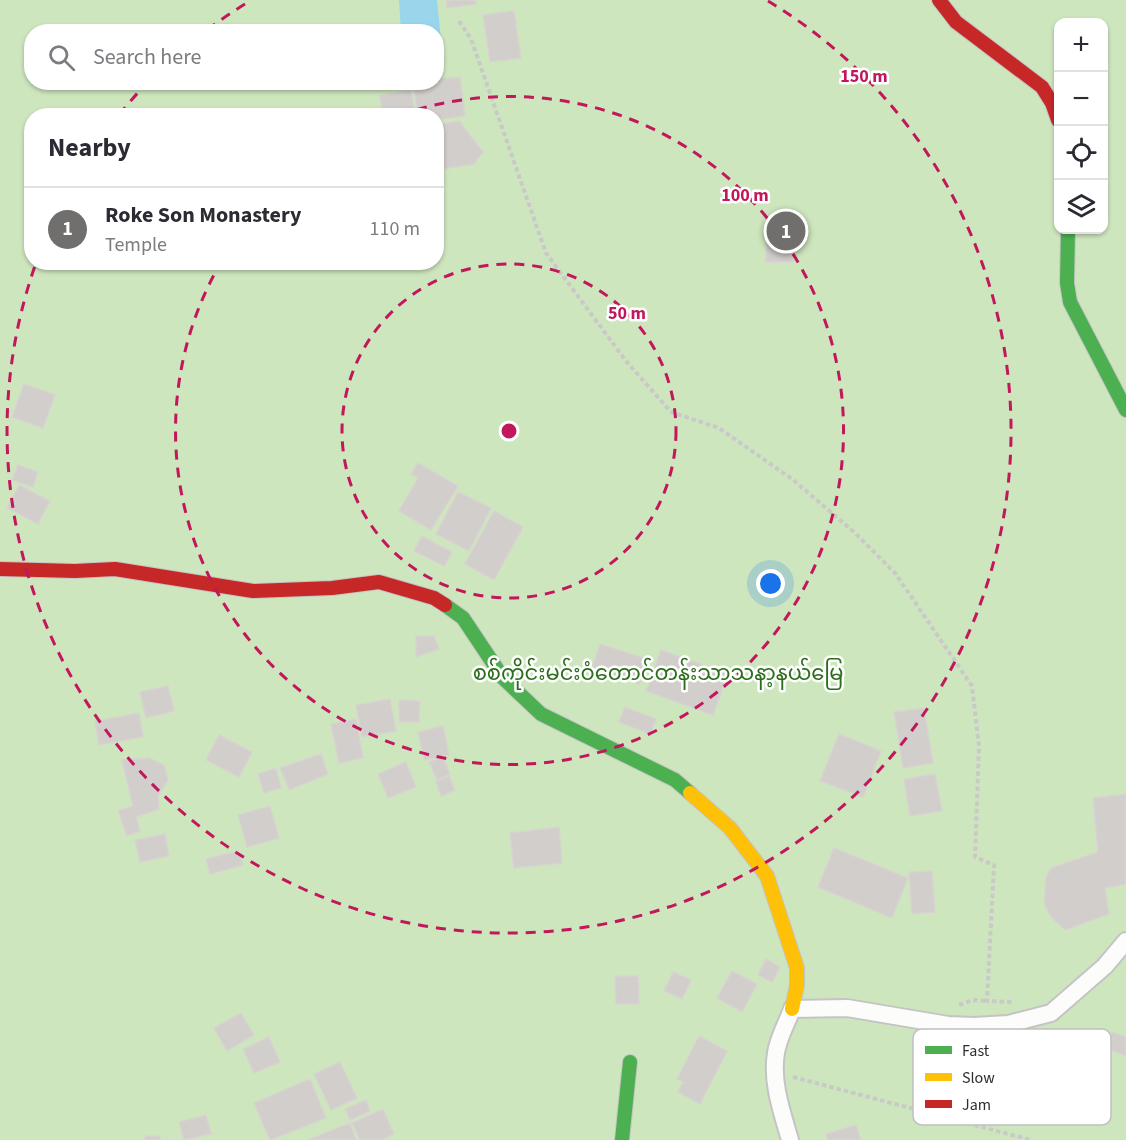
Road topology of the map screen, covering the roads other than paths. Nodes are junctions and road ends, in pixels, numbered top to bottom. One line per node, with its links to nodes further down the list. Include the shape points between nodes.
1 (939, 0): 2 (street, via 956,22 1042,87)
2 (1054, 108)
3 (1068, 234): 4 (street, via 1070,302)
4 (1126, 410)
5 (0, 569): 7 (street, via 115,569 253,591 379,582 434,598 463,618 503,678 541,714 675,780 730,828 767,876 786,930 797,968)
6 (1126, 940): 7 (street, via 1105,966 1051,1013 1008,1024 948,1025 847,1008)
7 (792, 1009): 10 (street, via 776,1052 775,1072)
8 (630, 1062): 9 (street)
9 (622, 1140)
10 (790, 1140)

